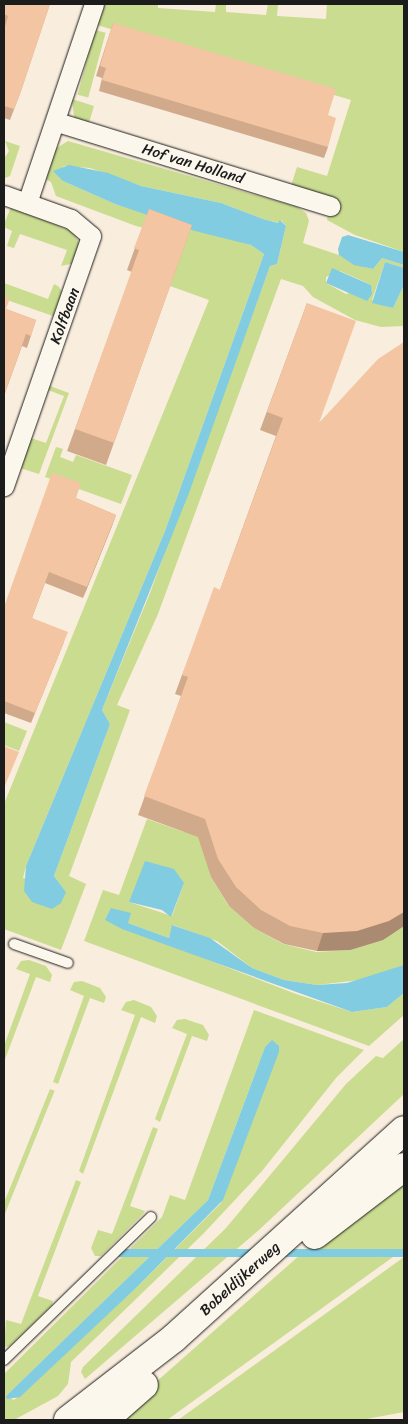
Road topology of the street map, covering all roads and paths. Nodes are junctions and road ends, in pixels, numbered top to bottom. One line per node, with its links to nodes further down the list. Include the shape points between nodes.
1 (94, 4): 2 (street)
2 (56, 122): 4 (street); 5 (street, Hof van Holland)
3 (4, 195): 4 (street, Kolfbaan)
4 (27, 203): 6 (street, Kolfbaan, via 71,219 91,236)
5 (330, 206)
6 (4, 486)
7 (14, 944): 8 (lane)
8 (68, 964)
9 (404, 1130): 13 (street, Bobeldijkerweg, via 181,1331)
10 (404, 1166): 14 (street, Bobeldijkerweg, via 340,1213)
11 (151, 1217): 12 (lane)
12 (4, 1360)
13 (68, 1420)
14 (104, 1420)

